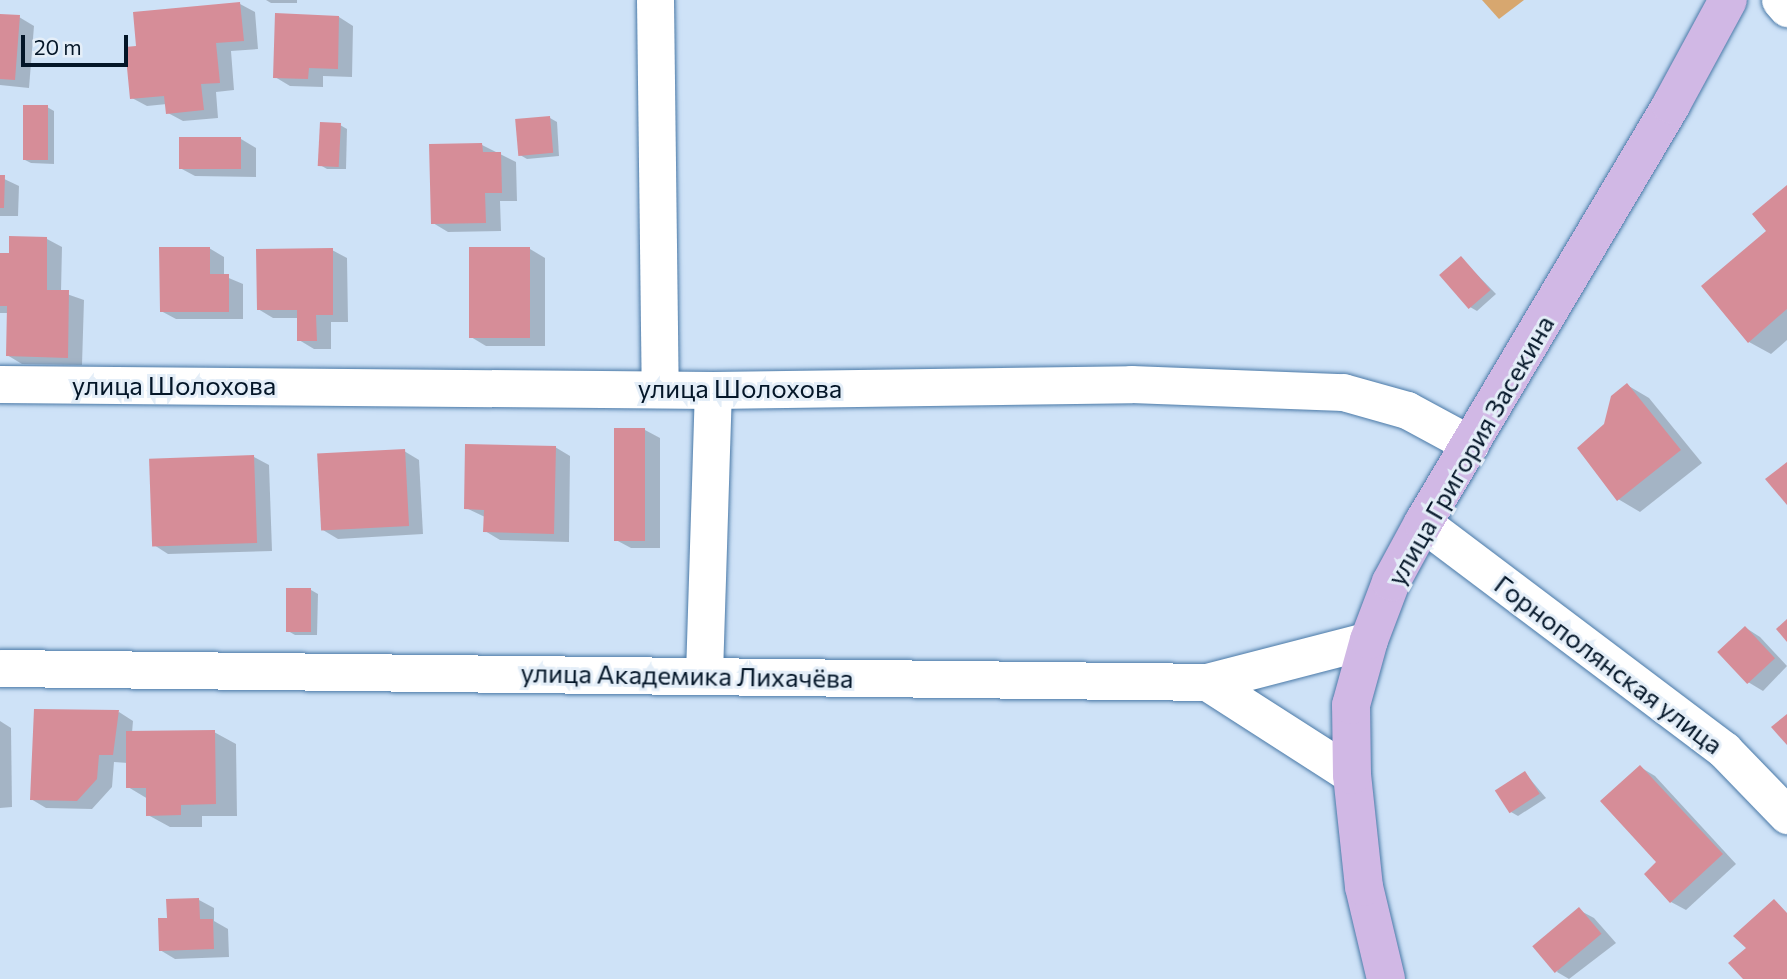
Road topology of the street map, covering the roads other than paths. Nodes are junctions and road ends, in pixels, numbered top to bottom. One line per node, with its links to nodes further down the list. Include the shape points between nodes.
1 (655, 0): 6 (street)
2 (1728, 0): 8 (main road, улица Григория Засекина, via 1671,105)
3 (1780, 0): 4 (street)
4 (1787, 8)
5 (0, 384): 6 (street, улица Шолохова)
6 (660, 389): 7 (street, улица Шолохова)
7 (713, 390): 8 (street, улица Шолохова, via 1131,384 1343,392 1407,410); 12 (street)
8 (1470, 443): 9 (main road, улица Григория Засекина)
9 (1423, 523): 10 (main road, улица Григория Засекина, via 1391,582); 15 (street, Горнополянская улица, via 1724,750)
10 (1369, 640): 13 (street, улица Академика Лихачёва); 14 (main road, улица Григория Засекина, via 1351,705)
11 (0, 668): 12 (street, улица Академика Лихачёва)
12 (704, 674): 13 (street, улица Академика Лихачёва)
13 (1207, 682): 14 (street)
14 (1352, 775): 16 (main road, улица Григория Засекина, via 1364,887)
15 (1787, 815)
16 (1387, 979)

